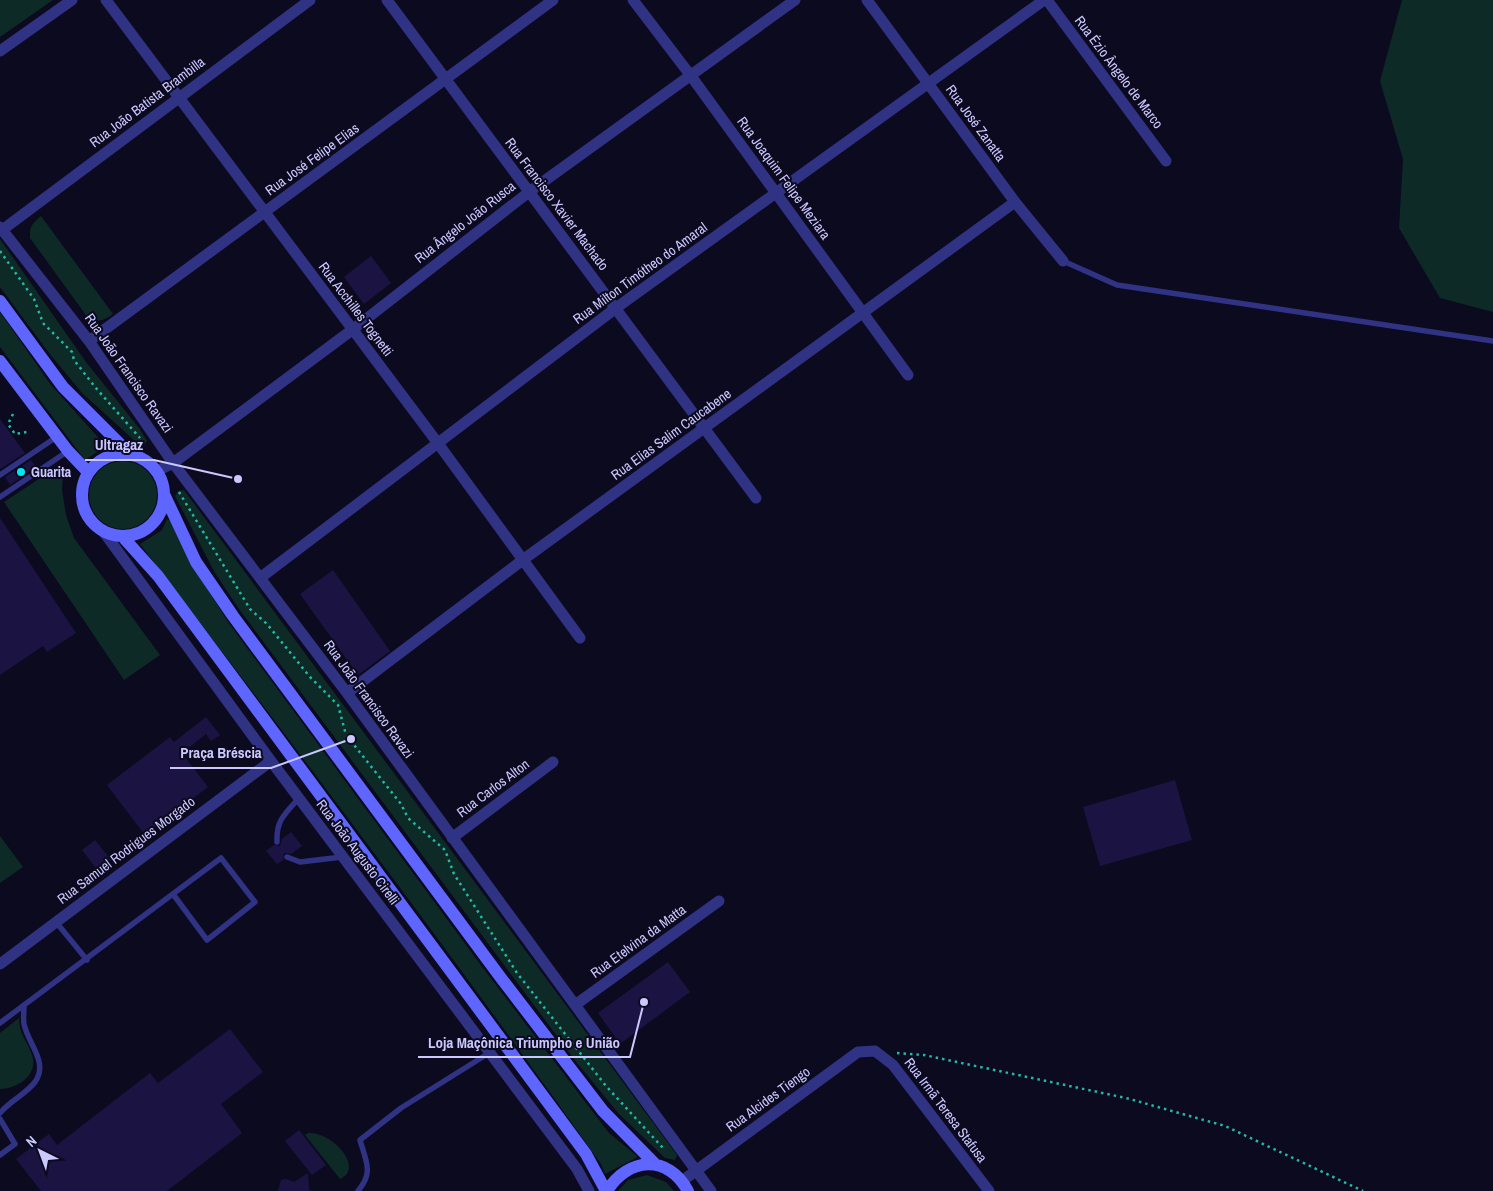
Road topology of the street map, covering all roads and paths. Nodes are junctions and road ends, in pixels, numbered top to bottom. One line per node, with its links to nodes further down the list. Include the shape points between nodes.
1 (72, 0): 10 (street)
2 (106, 0): 14 (street, Rua Acchilles Tognetti)
3 (310, 0): 14 (street, Rua João Batista Brambilla)
4 (386, 0): 12 (street, Rua Francisco Xavier Machado)
5 (553, 0): 12 (street, Rua José Felipe Elias)
6 (633, 0): 11 (street, Rua Joaquim Felipe Meziara)
7 (795, 0): 11 (street, Rua Ângelo João Rusca)
8 (867, 0): 13 (street, Rua José Zanatta)
9 (1045, 0): 13 (street, Rua Milton Timótheo do Amaral); 15 (street, Rua Ézio Ângelo de Marco)
10 (0, 51)
11 (692, 76): 16 (street, Rua Ângelo João Rusca); 17 (street, Rua Joaquim Felipe Meziara)
12 (445, 79): 16 (street, Rua Francisco Xavier Machado); 19 (street, Rua José Felipe Elias)
13 (929, 83): 17 (street, Rua Milton Timótheo do Amaral); 18 (street, Rua José Zanatta)
14 (178, 97): 19 (street, Rua Acchilles Tognetti); 20 (street, Rua João Batista Brambilla)
15 (1166, 161)
16 (529, 192): 24 (street, Rua Francisco Xavier Machado); 26 (street, Rua Ângelo João Rusca)
17 (777, 194): 24 (street, Rua Milton Timótheo do Amaral); 25 (street, Rua Joaquim Felipe Meziara)
18 (1015, 202): 22 (street, Rua José Zanatta); 25 (street, Rua Elias Salim Caucabene)
19 (266, 212): 26 (street, Rua Acchilles Tognetti); 27 (street, Rua José Felipe Elias)
20 (1, 228): 27 (street, Rua João Francisco Ravazi)
21 (0, 251): 36 (path, via 34,299 43,323 72,352 74,360 90,380)
22 (1063, 261): 28 (lane, via 1117,285)
23 (0, 302): 38 (main road, via 63,386)
24 (616, 308): 32 (street, Rua Francisco Xavier Machado); 35 (street, Rua Milton Timótheo do Amaral)
25 (863, 312): 30 (street, Rua Joaquim Felipe Meziara); 32 (street, Rua Elias Salim Caucabene)
26 (352, 330): 35 (street, Rua Acchilles Tognetti); 39 (street, Rua Ângelo João Rusca)
27 (89, 341): 39 (street, Rua João Francisco Ravazi)
28 (1493, 341)
29 (0, 361): 34 (main road)
30 (908, 375)
31 (14, 414): 33 (path, via 8,424 10,430 15,434)
32 (704, 428): 46 (street, Rua Francisco Xavier Machado); 49 (street, Rua Elias Salim Caucabene)
33 (27, 432)
34 (58, 436): 37 (main road); 42 (lane)
35 (438, 442): 49 (street, Rua Acchilles Tognetti); 50 (street, Rua Milton Timótheo do Amaral)
36 (145, 443)
37 (68, 450): 41 (main road); 45 (lane)
38 (130, 454): 40 (main road, via 150,463); 41 (main road, via 106,456)
39 (173, 463): 40 (street, Rua Ângelo João Rusca); 50 (street, Rua João Francisco Ravazi)
40 (157, 471): 44 (main road)
41 (88, 472): 47 (main road, via 81,498 92,523)
42 (0, 475)
43 (177, 489): 72 (path, via 250,609 338,705 346,735 401,804 408,818 445,850 454,874 517,973 606,1086)
44 (164, 494): 48 (main road, via 156,519 141,531); 74 (main road, via 196,562 239,624 603,1111)
45 (0, 497)
46 (756, 498)
47 (103, 531): 48 (main road); 53 (street, Rua João Augusto Cirelli)
48 (122, 536): 79 (main road, via 158,576 580,1146)
49 (524, 559): 51 (street, Rua Acchilles Tognetti); 52 (street, Rua Elias Salim Caucabene)
50 (260, 578): 52 (street, Rua João Francisco Ravazi)
51 (580, 638)
52 (347, 693): 56 (street, Rua João Francisco Ravazi)
53 (271, 761): 55 (street, Rua João Augusto Cirelli); 62 (street, Rua Samuel Rodrigues Morgado)
54 (553, 762): 56 (street, Rua Carlos Alton)
55 (299, 798): 57 (lane, via 280,820); 59 (street, Rua João Augusto Cirelli)
56 (452, 838): 66 (street, Rua João Francisco Ravazi)
57 (277, 842)
58 (287, 857): 59 (lane, via 300,862)
59 (342, 857): 69 (street, Rua João Augusto Cirelli)
60 (173, 894): 60 (lane, via 221,858 254,902 207,940); 63 (lane)
61 (719, 901): 66 (street, Rua Etelvina da Matta)
62 (56, 922): 63 (lane); 64 (street, Rua Samuel Rodrigues Morgado)
63 (86, 960): 65 (lane)
64 (0, 964)
65 (24, 1005): 67 (lane); 70 (lane, via 23,1023 39,1058 40,1072 26,1091 10,1101)
66 (575, 1005): 75 (street, Rua João Francisco Ravazi)
67 (0, 1023)
68 (875, 1051): 75 (street, Rua Alcides Tiengo, via 858,1052); 81 (street, Rua Irmã Teresa Stafusa, via 894,1065); 82 (path, via 933,1057 1126,1098 1216,1124)
69 (489, 1053): 77 (lane, via 401,1108 360,1140 369,1170); 78 (street, Rua João Augusto Cirelli, via 577,1169)
70 (0, 1113)
71 (0, 1119): 73 (lane, via 15,1144)
72 (668, 1153)
73 (0, 1155)
74 (656, 1165): 76 (main road, via 667,1168); 79 (main road, via 626,1170)
75 (695, 1170): 76 (street, Rua Alcides Tiengo); 80 (street, Rua João Francisco Ravazi)
76 (685, 1186)
77 (358, 1191)
78 (589, 1191)
79 (607, 1191)
80 (710, 1191)
81 (989, 1191)
82 (1363, 1191)

